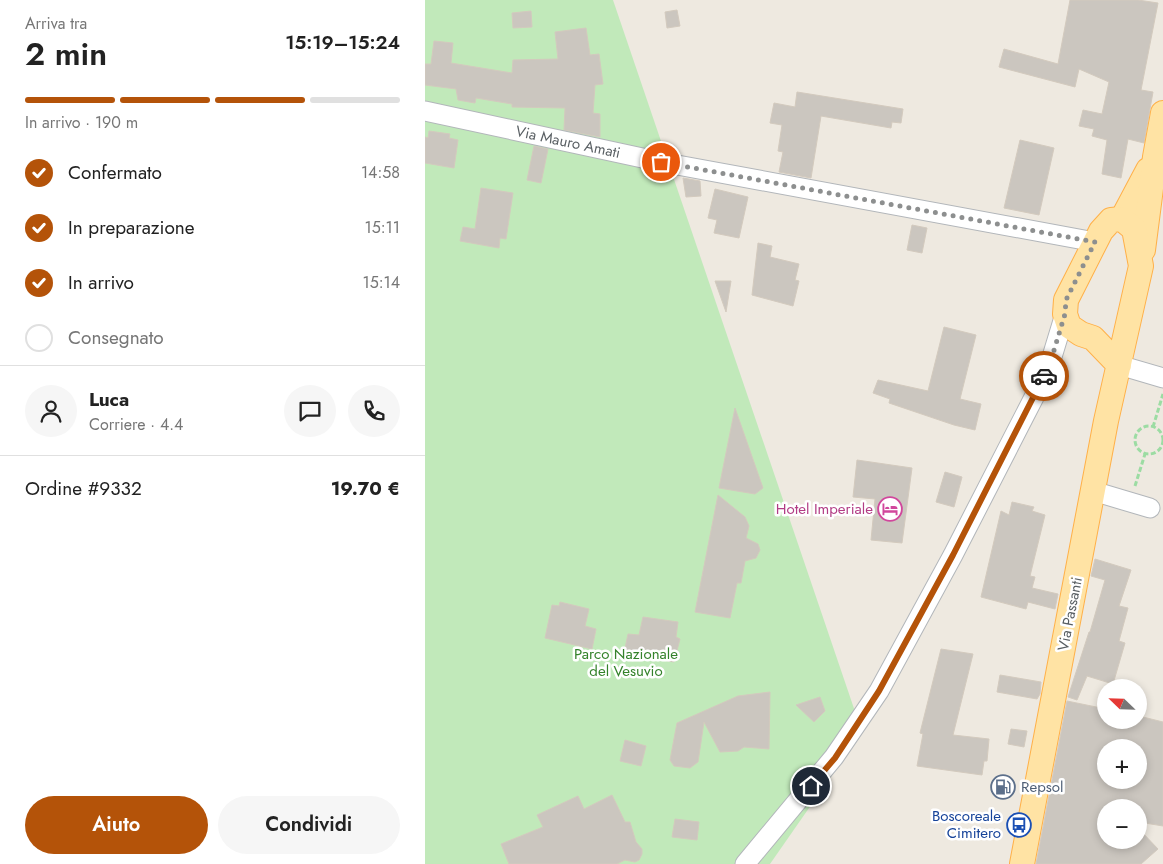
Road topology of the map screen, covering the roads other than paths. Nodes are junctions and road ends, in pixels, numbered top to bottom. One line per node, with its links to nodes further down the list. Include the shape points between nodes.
1 (425, 111): 5 (street, Via Mauro Amati, via 661,162)
2 (1163, 113): 3 (main road, Via Passanti)
3 (1155, 157): 4 (main road, Via Passanti); 6 (main road, Via Passanti)
4 (1122, 219): 5 (main road, via 1111,220); 6 (main road, Via Passanti, via 1134,229)
5 (1095, 242): 8 (main road, via 1066,300)
6 (1141, 266): 7 (main road, Via Passanti)
7 (1134, 298): 9 (main road, Via Passanti, via 1113,329); 10 (main road, Via Passanti)
8 (1065, 314): 9 (main road, via 1069,326); 11 (street)
9 (1087, 336): 10 (main road); 11 (street)
10 (1119, 365): 12 (street); 13 (main road, Via Passanti)
11 (1048, 370): 15 (street, via 879,691 835,758)
12 (1161, 384)
13 (1093, 491): 14 (street); 16 (main road, Via Passanti)
14 (1150, 508)
15 (745, 864)
16 (1023, 864)

